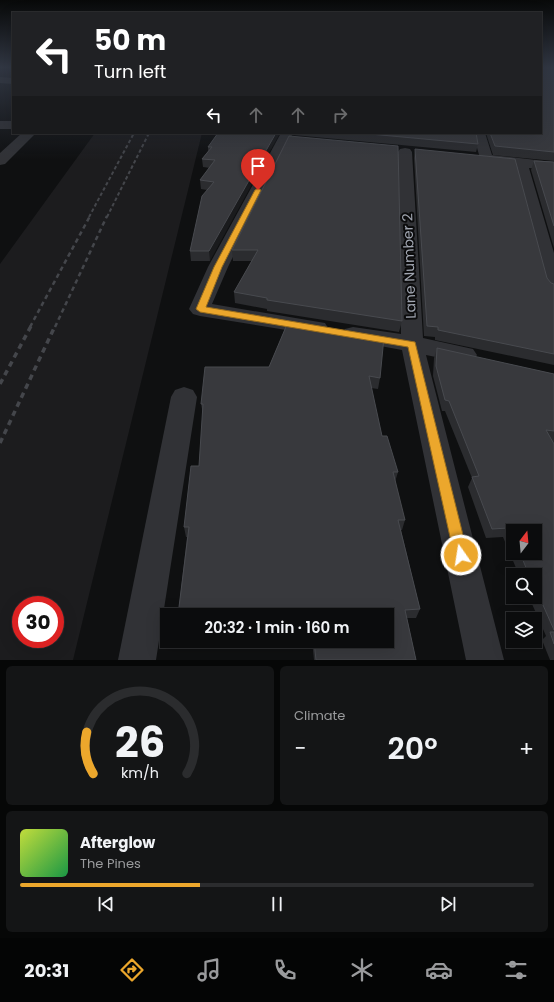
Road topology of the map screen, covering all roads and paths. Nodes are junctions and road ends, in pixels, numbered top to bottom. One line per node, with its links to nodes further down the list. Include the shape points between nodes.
1 (0, 125): 2 (street)
2 (12, 125)
3 (29, 134): 7 (street)
4 (479, 134): 10 (street)
5 (291, 138): 15 (street, via 218,267 200,309)
6 (0, 145): 7 (street)
7 (16, 146): 11 (street)
8 (405, 152): 15 (street, Lane Number 2)
9 (471, 158): 10 (street)
10 (486, 159): 12 (street)
11 (0, 161)
12 (520, 162): 13 (street); 14 (street)
13 (554, 166)
14 (554, 287)
15 (412, 344): 16 (street); 19 (street, Lane Number 2)
16 (487, 360)
17 (184, 398): 18 (street)
18 (137, 660)
19 (485, 660)

